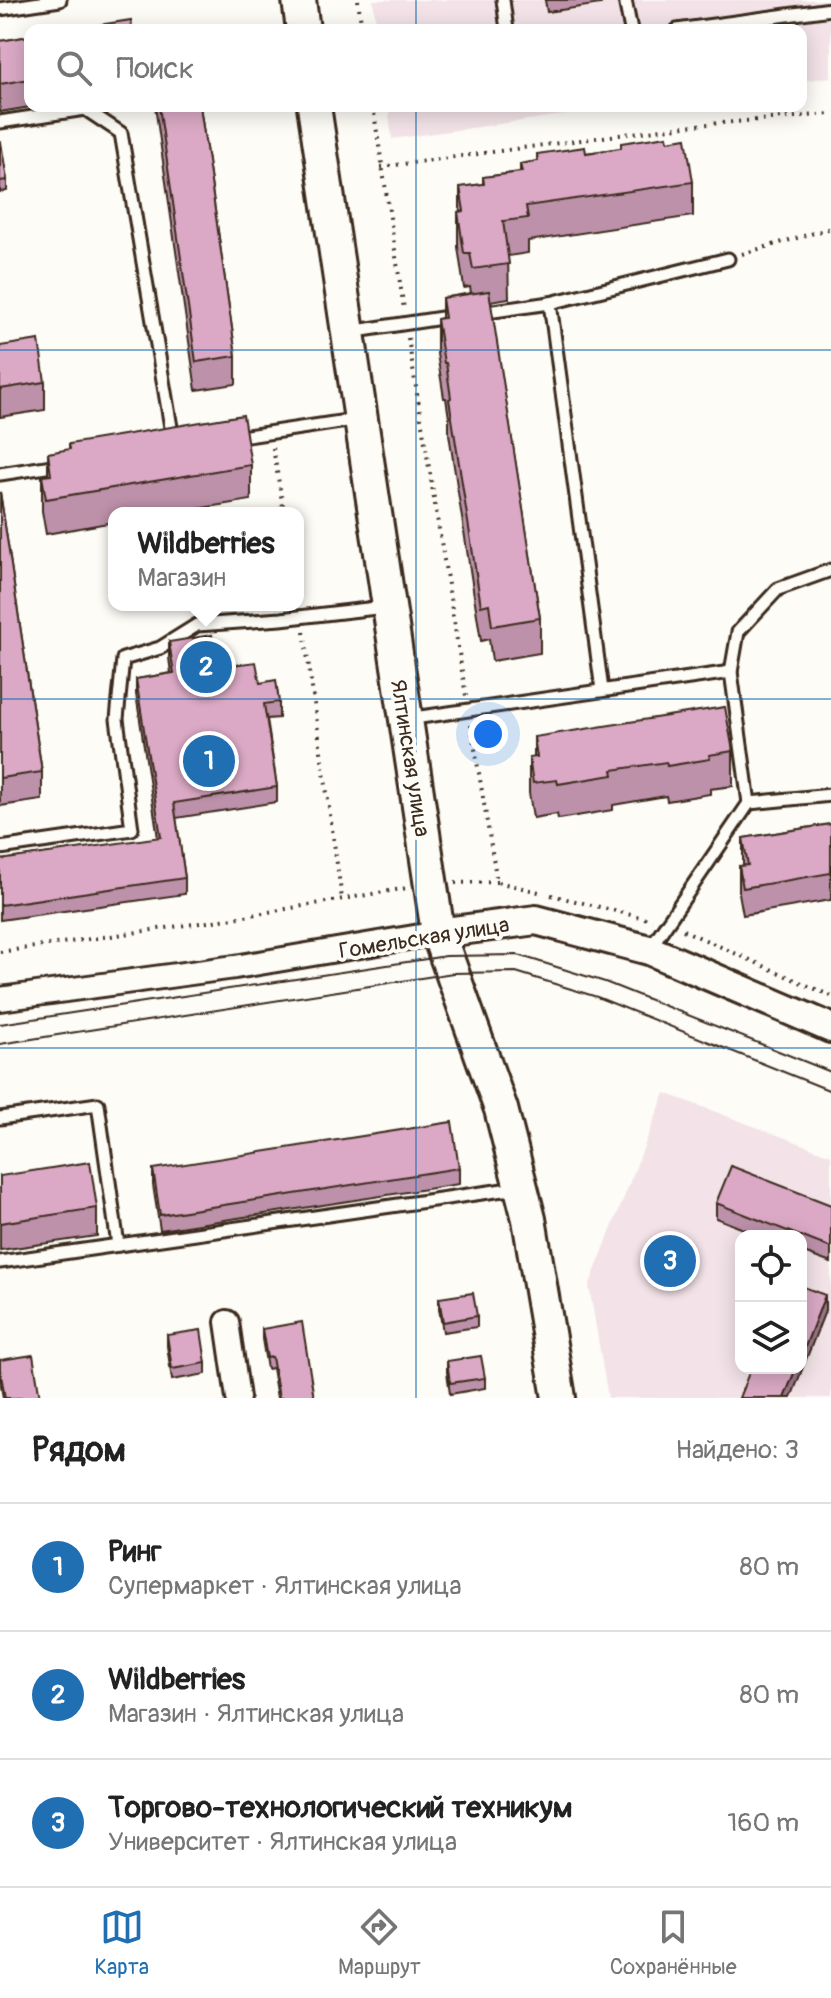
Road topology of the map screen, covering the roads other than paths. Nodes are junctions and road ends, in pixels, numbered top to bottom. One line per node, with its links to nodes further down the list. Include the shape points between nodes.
1 (60, 0): 5 (lane)
2 (299, 0): 7 (main road)
3 (503, 0): 8 (lane)
4 (625, 0): 9 (lane)
5 (0, 9)
6 (831, 9): 10 (lane)
7 (302, 24)
8 (506, 24)
9 (630, 24)
10 (721, 24)
11 (65, 112): 14 (lane)
12 (90, 112): 20 (lane, via 121,133 180,446)
13 (315, 112): 17 (main road, Ялтинская улица)
14 (0, 122)
15 (728, 259): 16 (lane)
16 (550, 303): 17 (lane); 26 (lane)
17 (347, 333): 18 (main road, Ялтинская улица)
18 (360, 419): 19 (lane); 24 (main road, Ялтинская улица)
19 (224, 440)
20 (160, 449)
21 (73, 463): 22 (lane)
22 (0, 474)
23 (831, 570): 25 (lane, via 778,589 738,632)
24 (388, 607): 27 (main road, Ялтинская улица); 30 (lane, via 197,625 160,648 123,659 117,719 132,829)
25 (731, 672): 26 (lane); 29 (lane)
26 (602, 690): 27 (lane)
27 (405, 719): 31 (main road, Ялтинская улица)
28 (831, 795): 29 (lane)
29 (749, 803): 32 (lane)
30 (0, 848)
31 (438, 933): 32 (street, Гомельская улица, via 536,920); 33 (street, Гомельская улица); 36 (main road, Ялтинская улица, via 501,1109)
32 (649, 950): 34 (street, Гомельская улица)
33 (0, 999)
34 (831, 1028)
35 (0, 1118): 37 (lane, via 98,1104)
36 (521, 1188): 37 (lane); 41 (main road, Ялтинская улица)
37 (118, 1245): 38 (lane)
38 (0, 1262)
39 (227, 1322): 40 (street)
40 (238, 1398)
41 (559, 1398)

